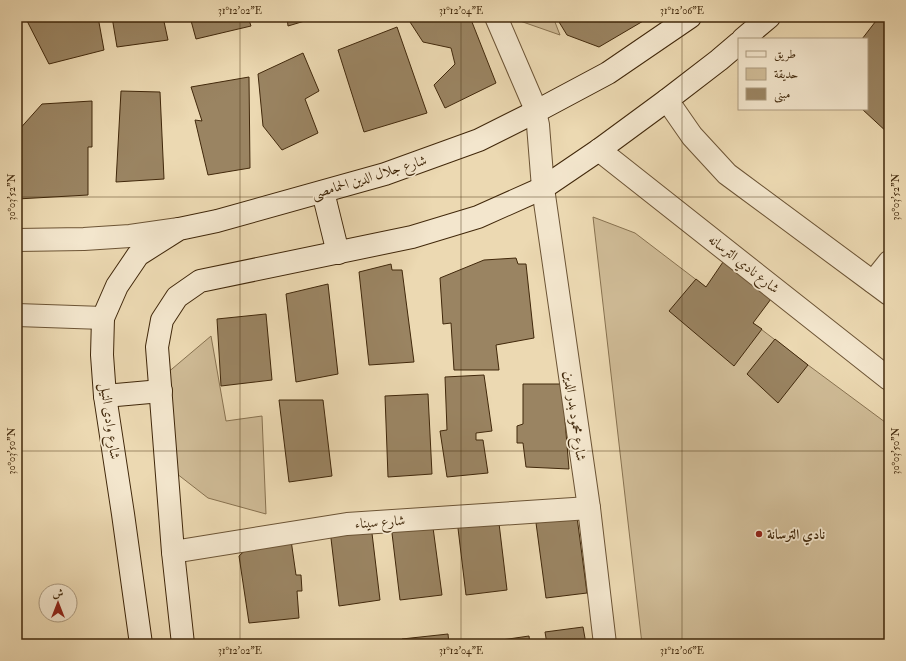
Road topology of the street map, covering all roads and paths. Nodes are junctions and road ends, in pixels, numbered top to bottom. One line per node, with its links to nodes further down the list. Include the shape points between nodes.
1 (496, 17): 7 (main road, شارع محمود بدر الدين)
2 (690, 17): 7 (main road, شارع جلال الدين الحمامصى, via 608,73)
3 (769, 17): 4 (main road)
4 (744, 38)
5 (738, 44): 6 (main road)
6 (666, 100): 8 (main road); 15 (main road, via 692,136 727,174)
7 (535, 112): 9 (main road, شارع محمود بدر الدين); 10 (main road, شارع جلال الدين الحمامصى, via 479,140 385,174)
8 (599, 150): 9 (main road); 18 (main road, شارع نادي الترسانه)
9 (543, 188): 13 (main road, via 461,223); 21 (main road, شارع محمود بدر الدين)
10 (323, 192): 11 (main road, شارع جلال الدين الحمامصى); 13 (main road)
11 (179, 229): 12 (main road, شارع جلال الدين الحمامصى, via 130,236); 17 (main road, شارع وادى النيل, via 138,255 117,286)
12 (17, 240)
13 (338, 253): 19 (main road, via 200,281 177,297 162,320 157,347)
14 (889, 262): 15 (main road)
15 (881, 288)
16 (17, 315): 17 (main road)
17 (104, 318): 20 (main road, شارع وادى النيل, via 102,355)
18 (889, 379)
19 (161, 391): 20 (main road); 22 (main road)
20 (105, 396): 23 (main road, شارع وادى النيل)
21 (589, 508): 22 (main road, شارع سيناء, via 347,524); 25 (main road, شارع محمود بدر الدين)
22 (173, 552): 24 (main road)
23 (141, 644)
24 (183, 644)
25 (605, 644)

